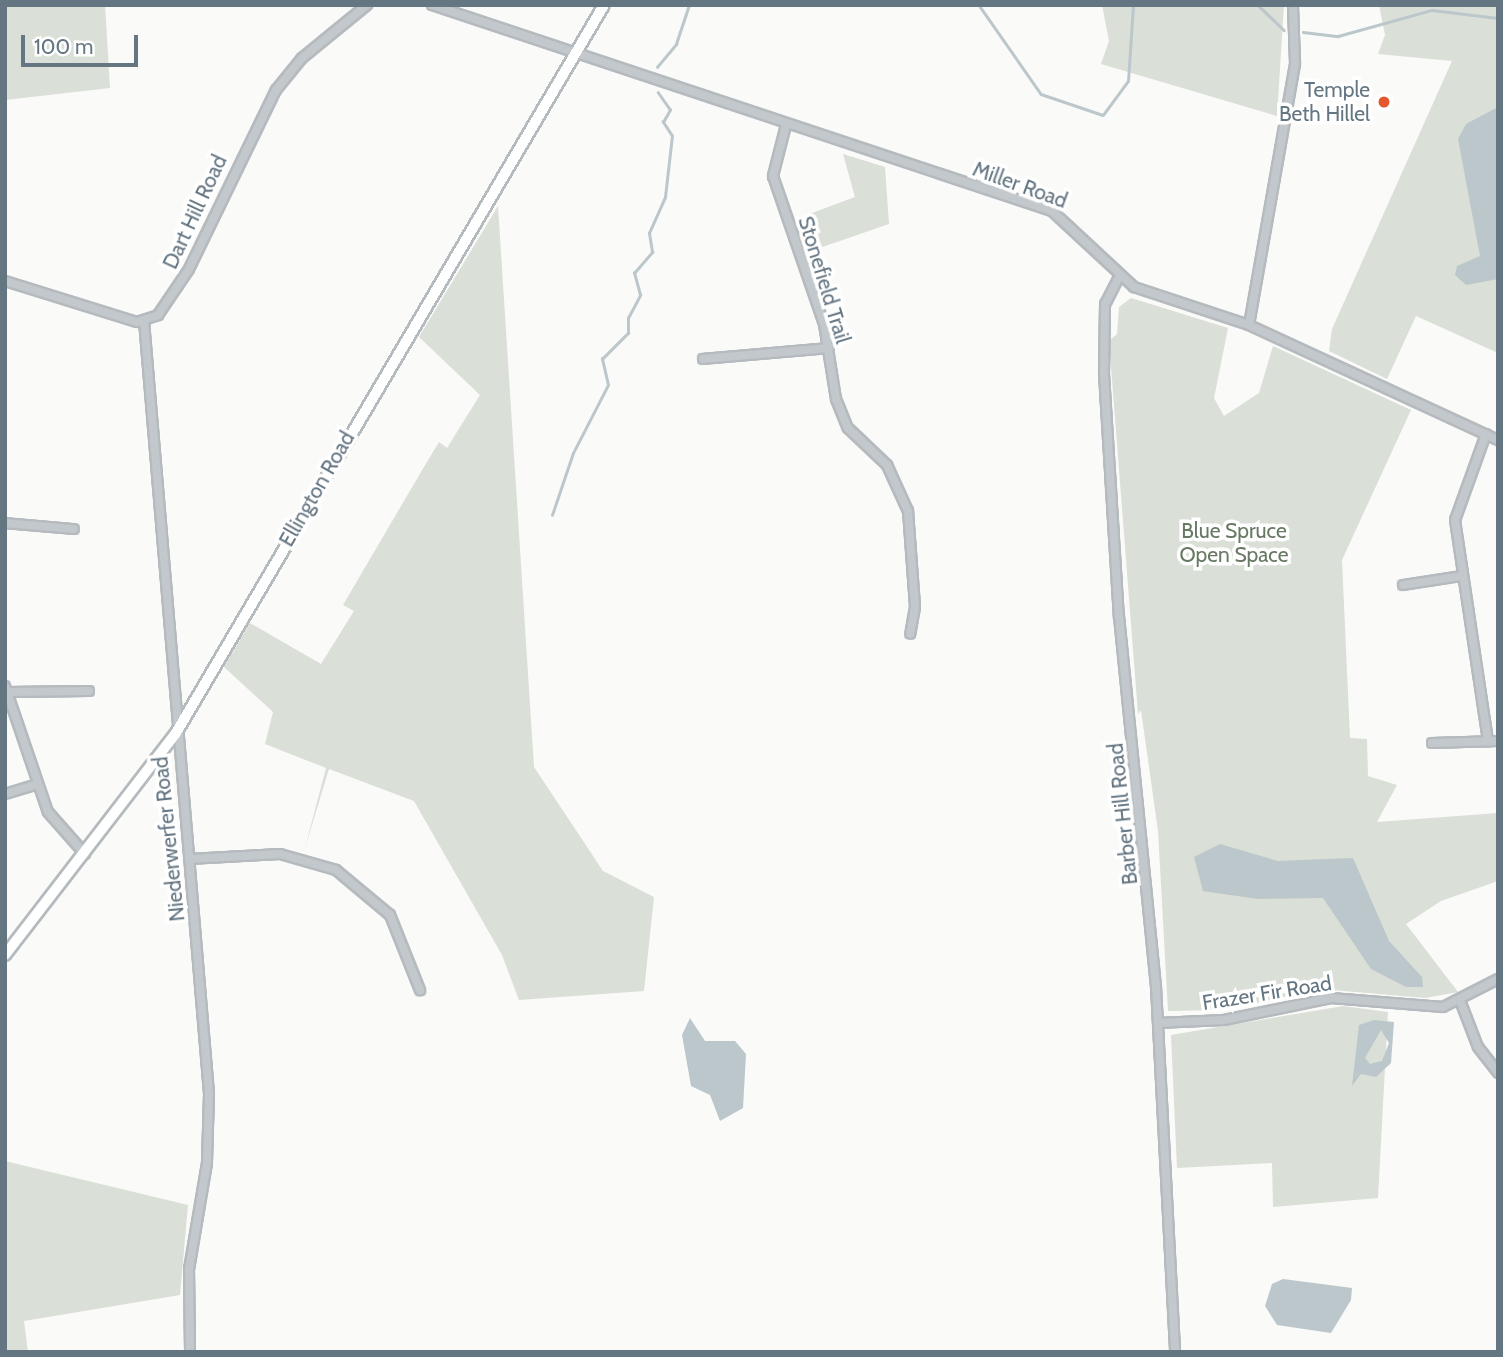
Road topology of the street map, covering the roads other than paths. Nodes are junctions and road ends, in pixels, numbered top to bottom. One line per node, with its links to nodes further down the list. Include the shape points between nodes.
1 (367, 5): 9 (street, Dart Hill Road, via 302,58 276,90 189,269 171,300)
2 (432, 5): 5 (street)
3 (604, 5): 5 (main road, Ellington Road)
4 (1293, 5): 10 (street, via 1295,63)
5 (576, 52): 6 (street, Miller Road); 22 (main road, Ellington Road)
6 (786, 125): 7 (street, Miller Road, via 1052,211); 11 (street, Stonefield Trail, via 773,176)
7 (1119, 277): 10 (street, Miller Road, via 1149,294); 34 (street, Barber Hill Road, via 1105,304 1104,374 1119,616)
8 (5, 281): 9 (street)
9 (144, 321): 22 (street, Niederwerfer Road)
10 (1249, 325): 13 (street, Miller Road)
11 (829, 348): 12 (street); 19 (street, Stonefield Trail, via 835,399 848,428 887,465 908,511 915,607)
12 (703, 359)
13 (1486, 435): 14 (street, Miller Road); 17 (street, via 1458,505)
14 (1498, 440)
15 (5, 523): 16 (street)
16 (74, 529)
17 (1461, 576): 18 (street); 24 (street)
18 (1403, 585)
19 (910, 634)
20 (6, 689): 21 (street); 26 (street)
21 (89, 691)
22 (176, 733): 28 (main road, Ellington Road); 29 (street, Niederwerfer Road)
23 (1498, 741): 24 (street)
24 (1488, 742): 25 (street)
25 (1432, 743)
26 (38, 784): 27 (street); 28 (street, via 48,812)
27 (5, 794)
28 (85, 854): 30 (main road, Ellington Road)
29 (189, 859): 32 (street, via 280,854 336,870 390,915); 36 (street, Niederwerfer Road, via 210,1128 190,1258)
30 (5, 955)
31 (1498, 979): 33 (street, Frazer Fir Road)
32 (420, 990)
33 (1461, 1003): 34 (street, Frazer Fir Road, via 1420,1008 1320,999 1224,1020); 35 (street, via 1478,1047)
34 (1158, 1023): 37 (street, Barber Hill Road)
35 (1498, 1073)
36 (190, 1352)
37 (1175, 1352)

